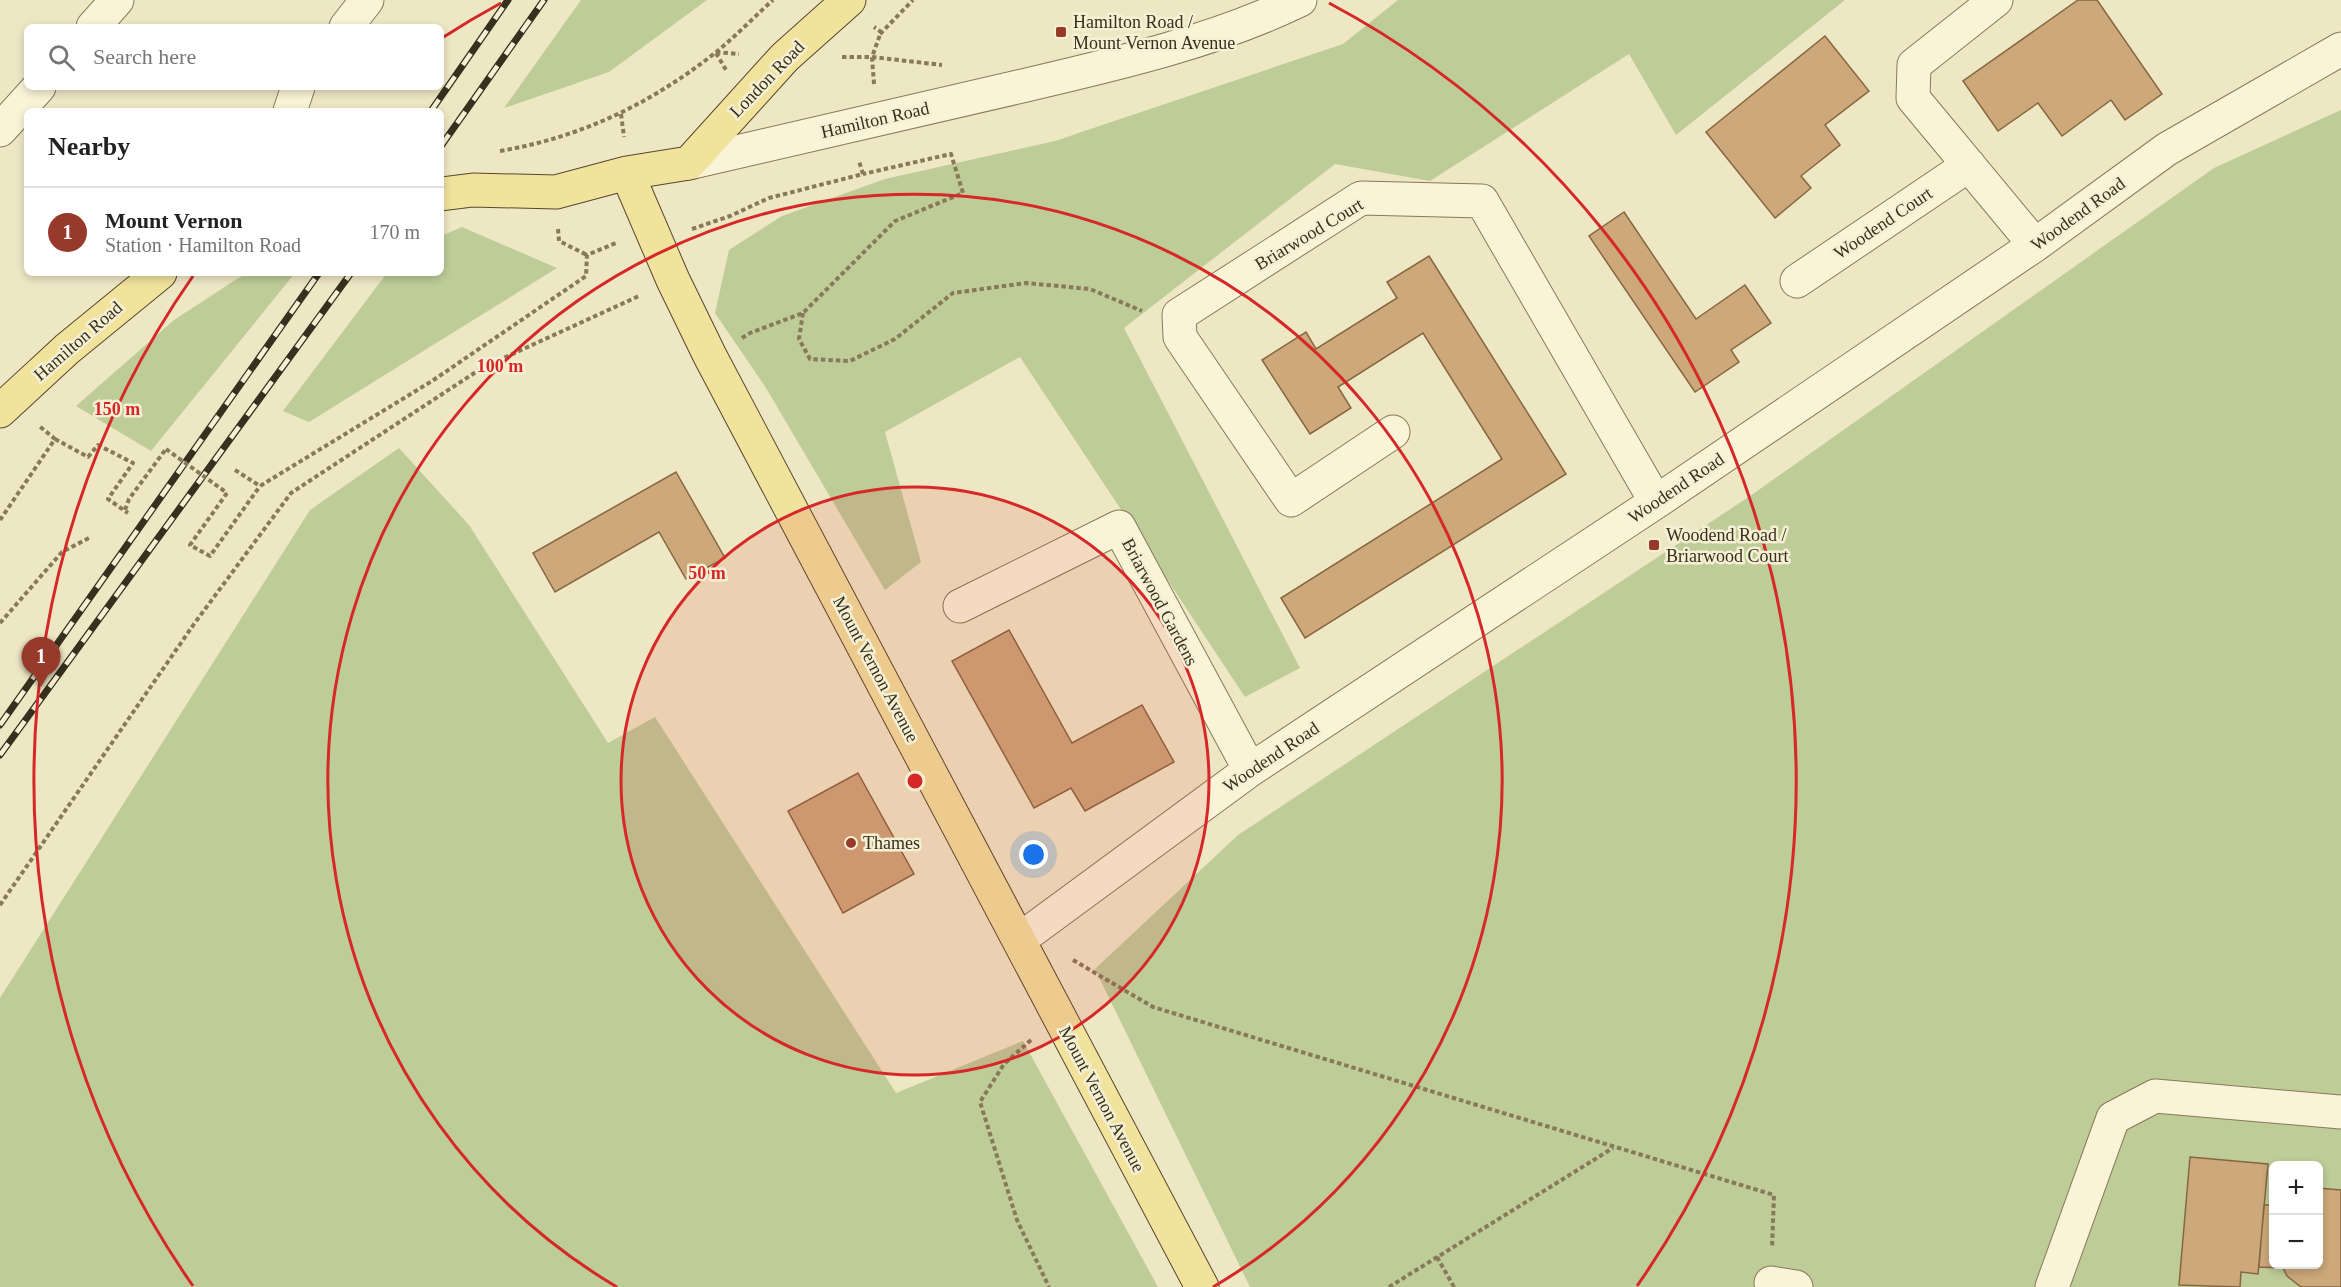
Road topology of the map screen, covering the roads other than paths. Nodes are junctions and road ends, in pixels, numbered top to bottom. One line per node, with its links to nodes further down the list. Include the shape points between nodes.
1 (117, 0): 6 (street)
2 (367, 0): 7 (street)
3 (849, 0): 13 (main road, London Road, via 785,57)
4 (1300, 0): 13 (street, Hamilton Road, via 1126,61)
5 (1996, 0): 14 (street, via 1914,65 1913,98)
6 (96, 24)
7 (348, 24)
8 (2341, 49): 17 (street, Woodend Road, via 2167,149)
9 (36, 90): 12 (street)
10 (297, 90): 11 (street)
11 (291, 108)
12 (0, 130)
13 (689, 163): 15 (main road, Hamilton Road)
14 (1969, 165): 17 (street); 19 (street, Woodend Court)
15 (627, 173): 16 (main road, Hamilton Road, via 556,192 473,190); 25 (main road, Mount Vernon Avenue, via 673,280 716,366)
16 (444, 194)
17 (2036, 245): 22 (street, Woodend Road)
18 (156, 276): 20 (main road, Hamilton Road)
19 (1797, 281)
20 (4, 407)
21 (1394, 432): 22 (street, Briarwood Court, via 1291,500 1180,337 1179,315 1361,198 1482,201)
22 (1656, 502): 24 (street, Woodend Road)
23 (960, 606): 24 (street, Briarwood Gardens, via 1119,527)
24 (1250, 770): 25 (street, Woodend Road)
25 (1019, 940): 27 (main road, Mount Vernon Avenue)
26 (2341, 1112): 28 (street, via 2155,1096 2113,1118)
27 (1202, 1287)
28 (2052, 1287)

